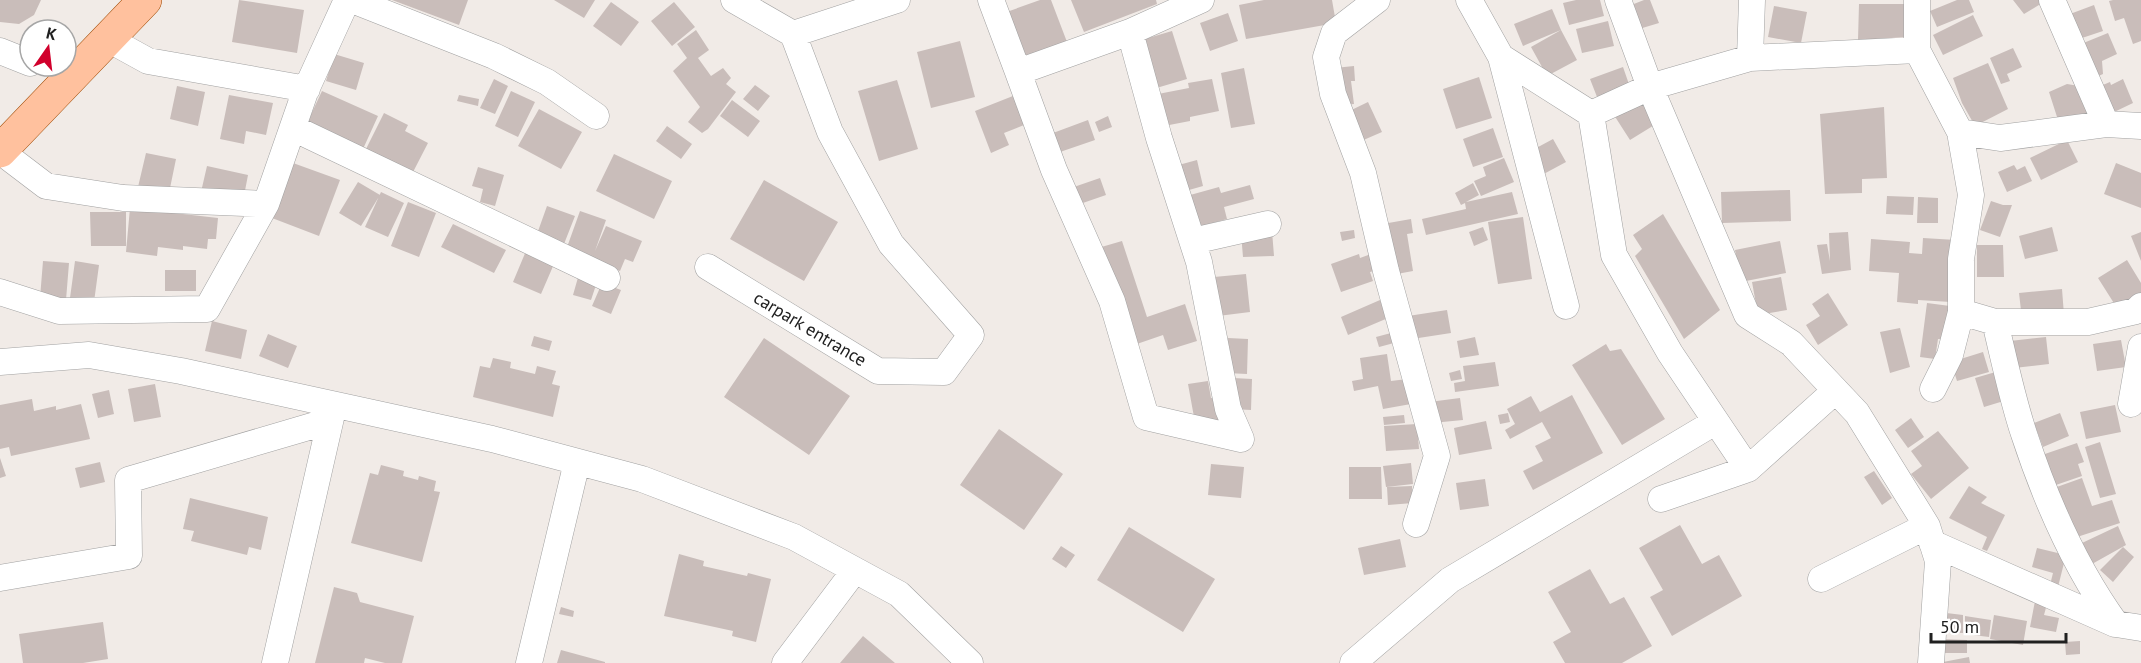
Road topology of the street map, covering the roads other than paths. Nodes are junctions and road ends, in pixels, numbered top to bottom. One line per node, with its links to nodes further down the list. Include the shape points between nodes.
1 (113, 0): 16 (main road)
2 (145, 0): 18 (main road)
3 (347, 0): 27 (street)
4 (352, 0): 29 (street, via 494,56 547,82)
5 (734, 0): 17 (street)
6 (897, 0): 17 (street)
7 (991, 0): 24 (street)
8 (1201, 0): 15 (street)
9 (1377, 0): 56 (street, via 1334,33 1326,57 1333,94 1363,173 1437,456)
10 (1469, 0): 22 (street)
11 (1618, 0): 26 (street)
12 (1752, 0): 23 (street)
13 (1917, 0): 19 (street)
14 (2052, 0): 30 (street)
15 (1130, 32): 24 (street); 38 (street)
16 (78, 34)
17 (793, 34): 39 (street, carpark entrance, via 830,132 891,244 971,334 944,372 878,371)
18 (108, 39): 27 (street, via 148,61); 35 (main road)
19 (1917, 50): 23 (street); 34 (street)
20 (0, 51): 21 (street)
21 (18, 56)
22 (1501, 57): 28 (street); 42 (street)
23 (1750, 58): 26 (street)
24 (1018, 72): 38 (street, via 1054,170 1112,302 1146,417 1241,440 1228,409)
25 (37, 78): 31 (main road)
26 (1650, 87): 28 (street); 49 (street, via 1747,315 1791,343)
27 (307, 89): 33 (street)
28 (1591, 114): 52 (street, via 1614,255)
29 (596, 116)
30 (2106, 124): 32 (street); 34 (street, via 2000,138)
31 (0, 126)
32 (2141, 126)
33 (293, 128): 36 (street); 40 (street)
34 (1960, 132): 44 (street, via 1971,195 1961,259)
35 (0, 151): 36 (street, via 46,186 123,198)
36 (266, 204): 41 (street, via 207,309 59,311)
37 (1268, 224): 38 (street)
38 (1193, 241)
39 (708, 267)
40 (607, 278)
41 (0, 292)
42 (1566, 306)
43 (2141, 306): 45 (street, via 2136,311 2088,322)
44 (1961, 312): 45 (street); 48 (street, via 1950,355)
45 (1995, 322): 61 (street, via 2023,432 2056,520 2097,598)
46 (2141, 347): 50 (street)
47 (0, 362): 51 (street, via 89,355 181,371)
48 (1933, 389)
49 (1835, 391): 54 (street); 57 (street, via 1857,413)
50 (2131, 404)
51 (332, 412): 53 (street, via 492,439); 59 (street, via 128,480 129,556); 63 (street)
52 (1715, 422): 54 (street); 67 (street, via 1450,580)
53 (577, 462): 58 (street, via 642,479 794,537); 64 (street)
54 (1748, 469): 55 (street)
55 (1661, 500)
56 (1416, 524)
57 (1929, 534): 60 (street); 61 (street); 68 (street, via 1938,561)
58 (855, 570): 65 (street); 66 (street, via 899,594)
59 (0, 578)
60 (1821, 579)
61 (2116, 624): 62 (street)
62 (2141, 628)
63 (275, 663)
64 (529, 663)
65 (785, 663)
66 (970, 663)
67 (1353, 663)
68 (1931, 663)

